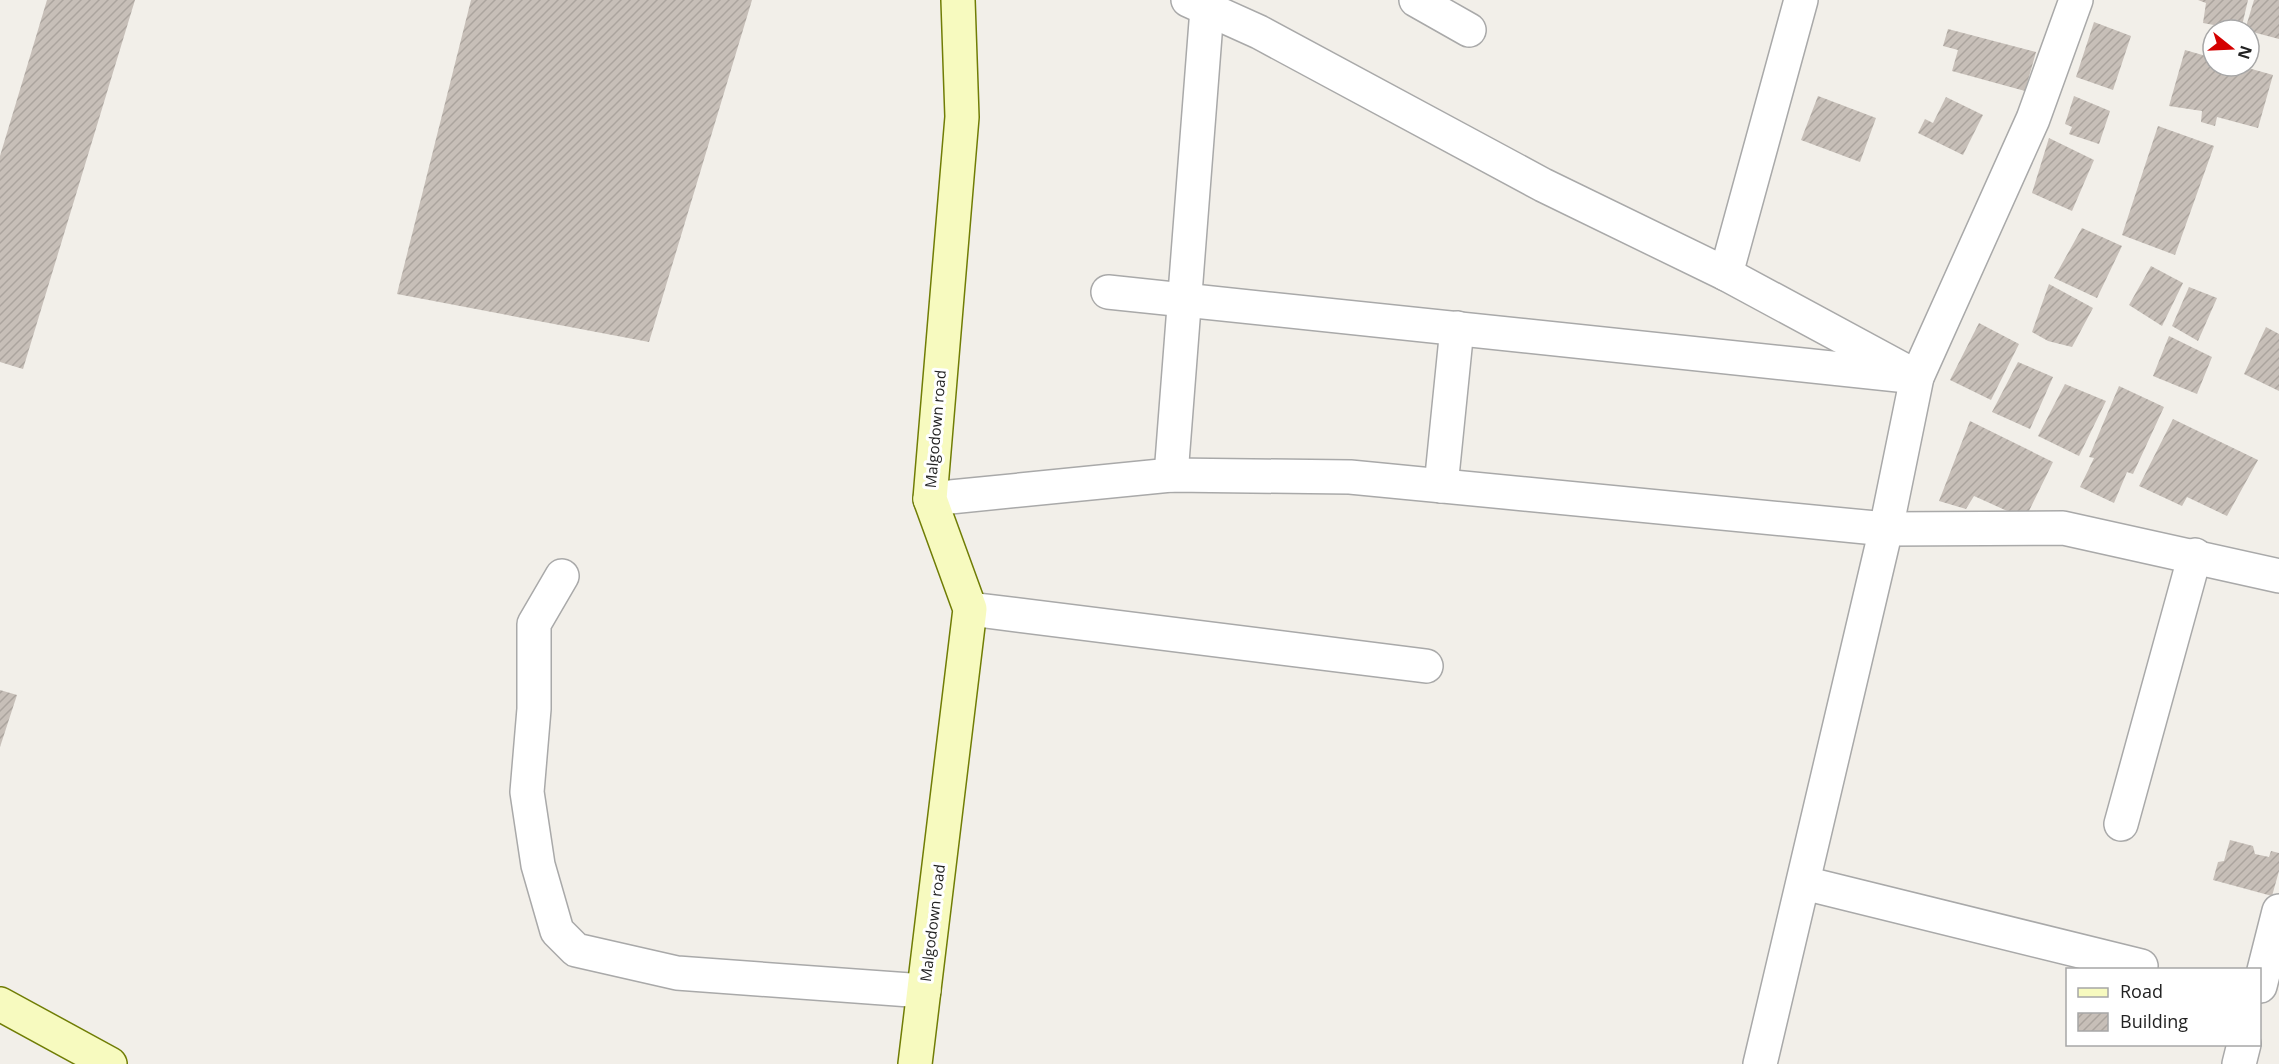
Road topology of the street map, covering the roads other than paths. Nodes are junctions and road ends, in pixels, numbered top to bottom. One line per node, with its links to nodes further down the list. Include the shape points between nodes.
1 (958, 0): 14 (street, Malgodown road, via 962,117)
2 (1416, 0): 6 (street)
3 (1801, 0): 7 (street)
4 (2076, 0): 11 (street, via 2033,119)
5 (1198, 4): 7 (street, via 1259,32 1543,185); 9 (street)
6 (1469, 30)
7 (1726, 274): 11 (street)
8 (1108, 292): 9 (street)
9 (1185, 300): 10 (street); 12 (street)
10 (1457, 328): 11 (street); 13 (street)
11 (1917, 377): 15 (street)
12 (1171, 475): 13 (street, via 1350,477); 14 (street)
13 (1441, 486): 15 (street)
14 (930, 499): 19 (street, Malgodown road)
15 (1886, 529): 16 (street, via 2063,528); 22 (street)
16 (2195, 555): 18 (street); 21 (street)
17 (562, 576): 26 (street, via 534,624 534,709 527,792 538,865 557,931 576,950 677,973)
18 (2279, 576)
19 (970, 609): 20 (street); 26 (street, Malgodown road)
20 (1426, 666)
21 (2121, 824)
22 (1804, 883): 24 (street); 31 (street)
23 (2279, 910): 25 (street)
24 (2141, 966)
25 (2261, 978)
26 (924, 991): 30 (street, Malgodown road)
27 (0, 1004): 29 (street)
28 (2244, 1046): 32 (street)
29 (110, 1064)
30 (915, 1064)
31 (1760, 1064)
32 (2239, 1064)

